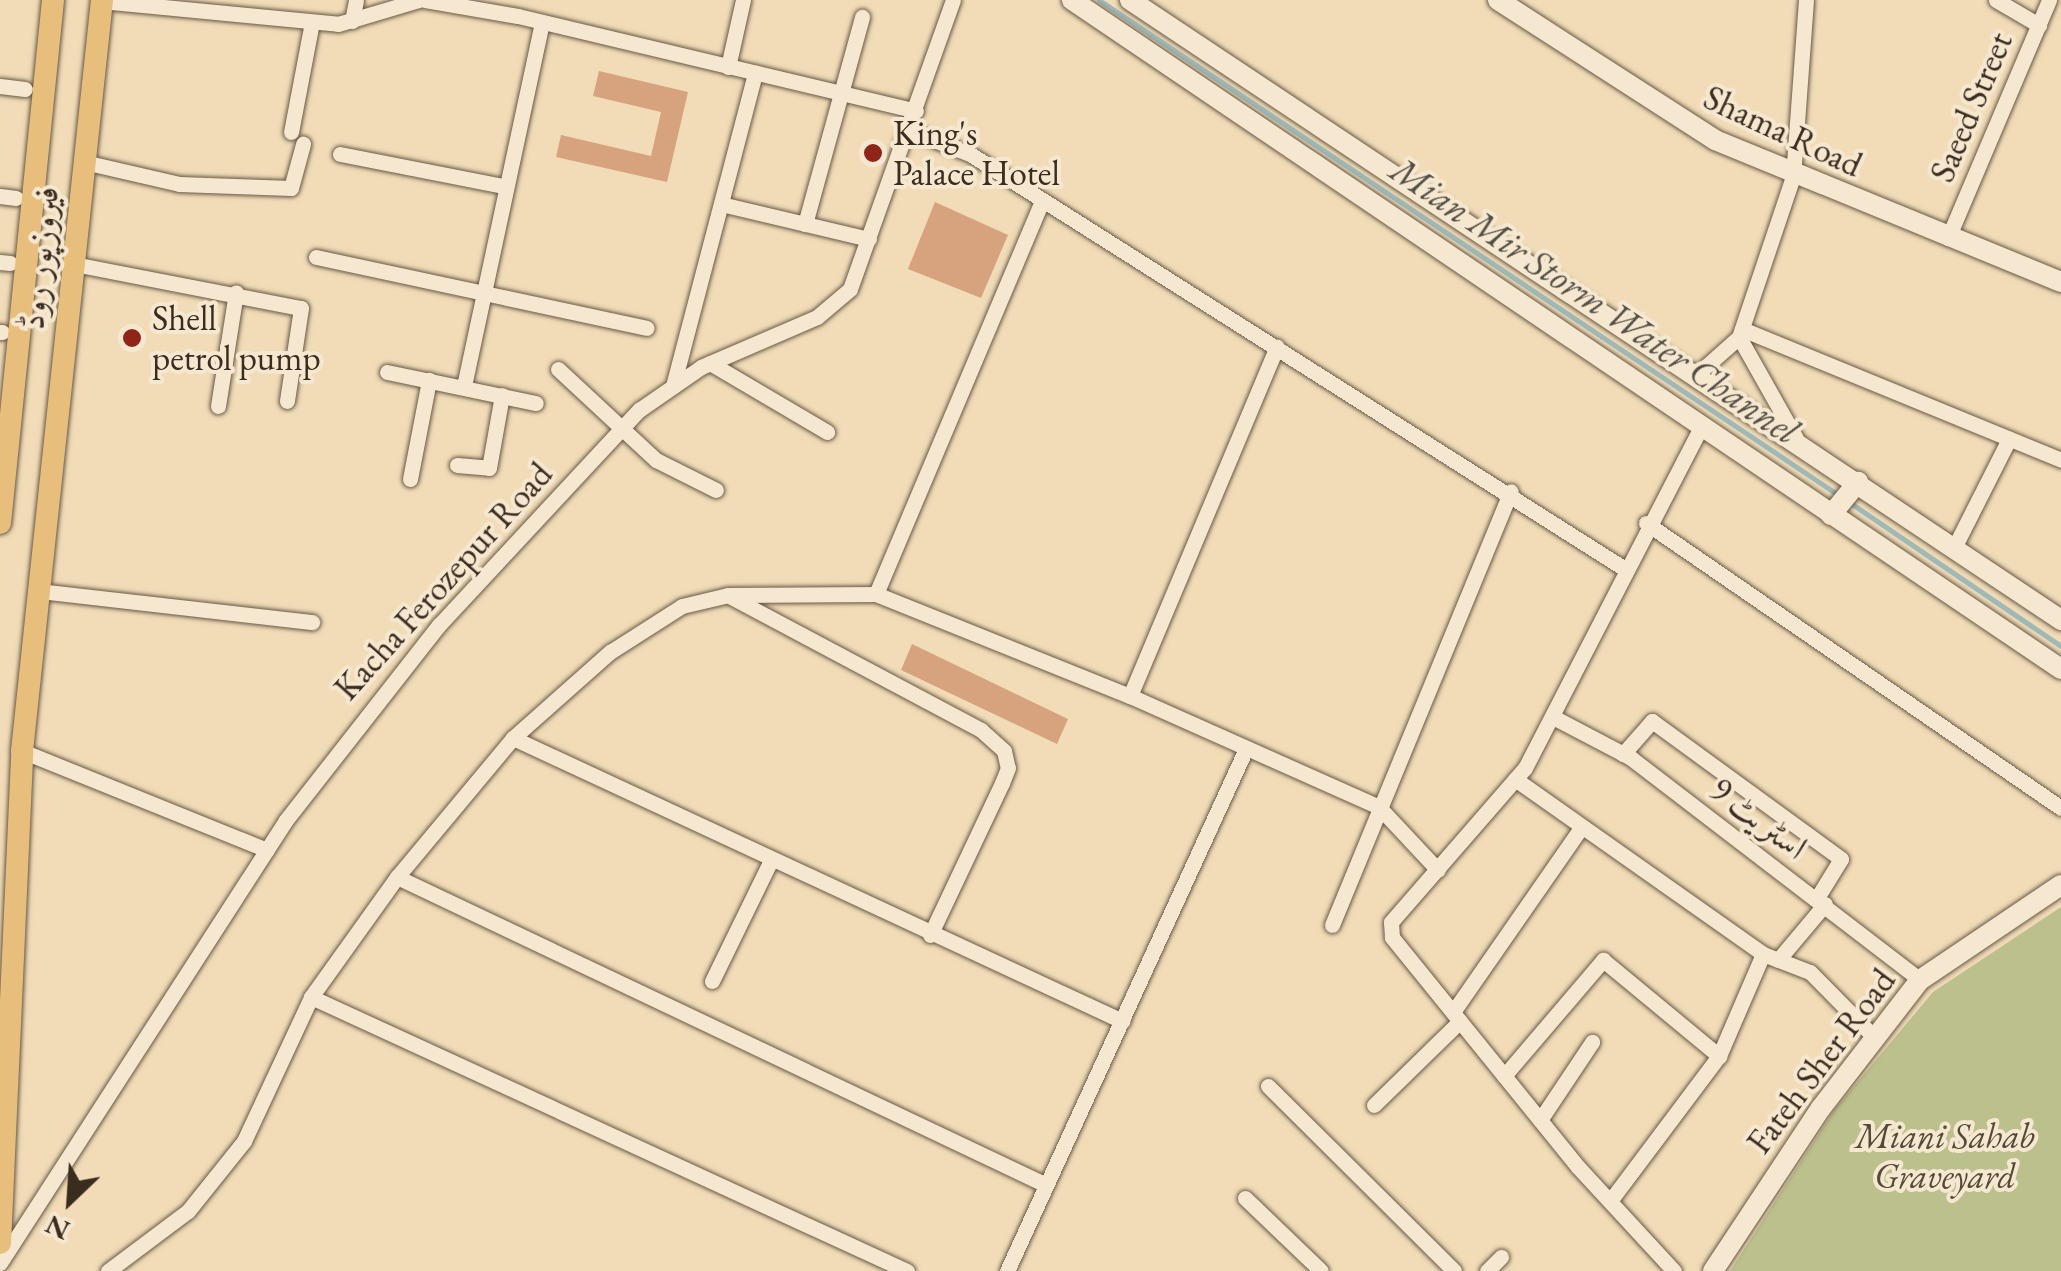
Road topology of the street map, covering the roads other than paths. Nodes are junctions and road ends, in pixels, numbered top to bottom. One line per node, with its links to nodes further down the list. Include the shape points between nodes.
1 (53, 0): 65 (main road, فیروزپور روڈ)
2 (102, 0): 15 (street); 26 (main road, فیروزپور روڈ)
3 (356, 0): 14 (street)
4 (422, 0): 14 (street); 16 (street)
5 (743, 0): 18 (street)
6 (954, 0): 23 (street, Kacha Ferozepur Road)
7 (1072, 0): 53 (main road)
8 (1130, 0): 45 (main road)
9 (1498, 0): 27 (main road, Shama Road, via 1652,104)
10 (1806, 0): 27 (street)
11 (1996, 0): 17 (street)
12 (2049, 0): 17 (street, Saeed Street)
13 (862, 17): 22 (street)
14 (352, 21): 15 (street)
15 (312, 22): 26 (street, via 291,188 179,184)
16 (542, 22): 18 (street); 28 (street)
17 (2038, 26): 32 (street, Saeed Street)
18 (728, 67): 19 (street)
19 (756, 74): 22 (street); 30 (street)
20 (0, 86): 21 (street)
21 (25, 89)
22 (840, 93): 23 (street); 31 (street)
23 (916, 111): 24 (street, Kacha Ferozepur Road)
24 (909, 130): 29 (street, via 970,154); 33 (street, Kacha Ferozepur Road)
25 (340, 154): 28 (street)
26 (84, 162): 35 (main road, فیروزپور روڈ)
27 (1793, 177): 32 (main road, Shama Road); 40 (street)
28 (503, 186): 38 (street)
29 (1042, 201): 41 (street); 70 (street)
30 (721, 204): 31 (street); 48 (street)
31 (806, 224): 33 (street)
32 (1948, 238): 36 (main road, Shama Road)
33 (869, 239): 42 (street, Kacha Ferozepur Road, via 850,288 817,317)
34 (316, 257): 38 (street)
35 (74, 264): 37 (street); 69 (main road, فیروزپور روڈ)
36 (2061, 282)
37 (236, 292): 50 (street, via 301,308); 52 (street)
38 (486, 292): 39 (street); 47 (street)
39 (646, 328)
40 (1740, 333): 45 (street); 56 (street); 57 (street)
41 (1278, 347): 63 (street); 75 (street)
42 (710, 362): 48 (street, Kacha Ferozepur Road); 55 (street)
43 (558, 369): 54 (street)
44 (387, 372): 46 (street)
45 (1695, 376): 56 (main road)
46 (429, 380): 47 (street); 60 (street)
47 (464, 386): 49 (street)
48 (673, 386): 54 (street, Kacha Ferozepur Road)
49 (502, 395): 51 (street); 59 (street, via 489,468)
50 (287, 401)
51 (536, 403)
52 (218, 406)
53 (1702, 425): 64 (main road); 66 (street)
54 (622, 429): 62 (street, via 656,460); 85 (street, Kacha Ferozepur Road, via 439,624 348,734)
55 (827, 432)
56 (1796, 438): 61 (main road)
57 (2010, 438): 58 (street); 67 (street)
58 (2061, 460)
59 (457, 465)
60 (410, 479)
61 (1858, 482): 64 (main road); 67 (main road)
62 (716, 490)
63 (1511, 491): 68 (street); 82 (street)
64 (1831, 515): 74 (main road)
65 (0, 523)
66 (1646, 523): 68 (street); 83 (street)
67 (1955, 546): 72 (main road)
68 (1625, 569): 76 (street)
69 (39, 591): 73 (street); 78 (main road, فیروزپور روڈ)
70 (876, 594): 71 (street); 75 (street)
71 (728, 595): 77 (street, via 682,606 610,652); 92 (street, via 981,730 1004,751 1008,768 1002,783)
72 (2061, 620)
73 (312, 622)
74 (2061, 669)
75 (1130, 696): 79 (street)
76 (1553, 717): 80 (street, اسٹریٹ 9); 81 (street)
77 (512, 738): 86 (street); 88 (street)
78 (22, 750): 85 (street); 96 (main road, فیروزپور روڈ)
79 (1245, 752): 82 (street); 100 (street)
80 (1623, 754): 90 (street, اسٹریٹ 9); 90 (street, via 1652,721 1841,859)
81 (1515, 779): 84 (street); 87 (street)
82 (1379, 807): 87 (street); 91 (street)
83 (2061, 808)
84 (1581, 828): 93 (street); 98 (street)
85 (266, 850): 113 (street, Kacha Ferozepur Road)
86 (771, 860): 92 (street); 95 (street)
87 (1438, 870): 98 (street, via 1391,922 1392,937)
88 (397, 877): 97 (street); 108 (street)
89 (2061, 885): 94 (main road, Fateh Sher Road)
90 (1821, 901): 93 (street); 94 (street, اسٹریٹ 9)
91 (1332, 925)
92 (930, 935): 100 (street)
93 (1770, 957): 101 (street, via 1810,972); 103 (street)
94 (1920, 980): 101 (main road, Fateh Sher Road)
95 (712, 981)
96 (11, 992): 99 (main road); 111 (main road, فیروزپور روڈ)
97 (311, 997): 114 (street, via 244,1141 188,1211); 115 (street)
98 (1456, 1017): 104 (street); 106 (street)
99 (0, 1018)
100 (1122, 1021): 108 (street)
101 (1875, 1038): 121 (main road, Fateh Sher Road)
102 (1592, 1042): 107 (street)
103 (1720, 1056): 104 (street, via 1603,960); 110 (street)
104 (1504, 1076): 107 (street)
105 (1268, 1086): 118 (street)
106 (1374, 1105)
107 (1540, 1120): 110 (street)
108 (1044, 1184): 116 (street)
109 (1245, 1198): 117 (street)
110 (1610, 1201): 120 (street)
111 (0, 1242)
112 (1501, 1257): 119 (street)
113 (0, 1263)
114 (108, 1271)
115 (907, 1271)
116 (1007, 1271)
117 (1320, 1271)
118 (1454, 1271)
119 (1487, 1271)
120 (1674, 1271)
121 (1713, 1271)

